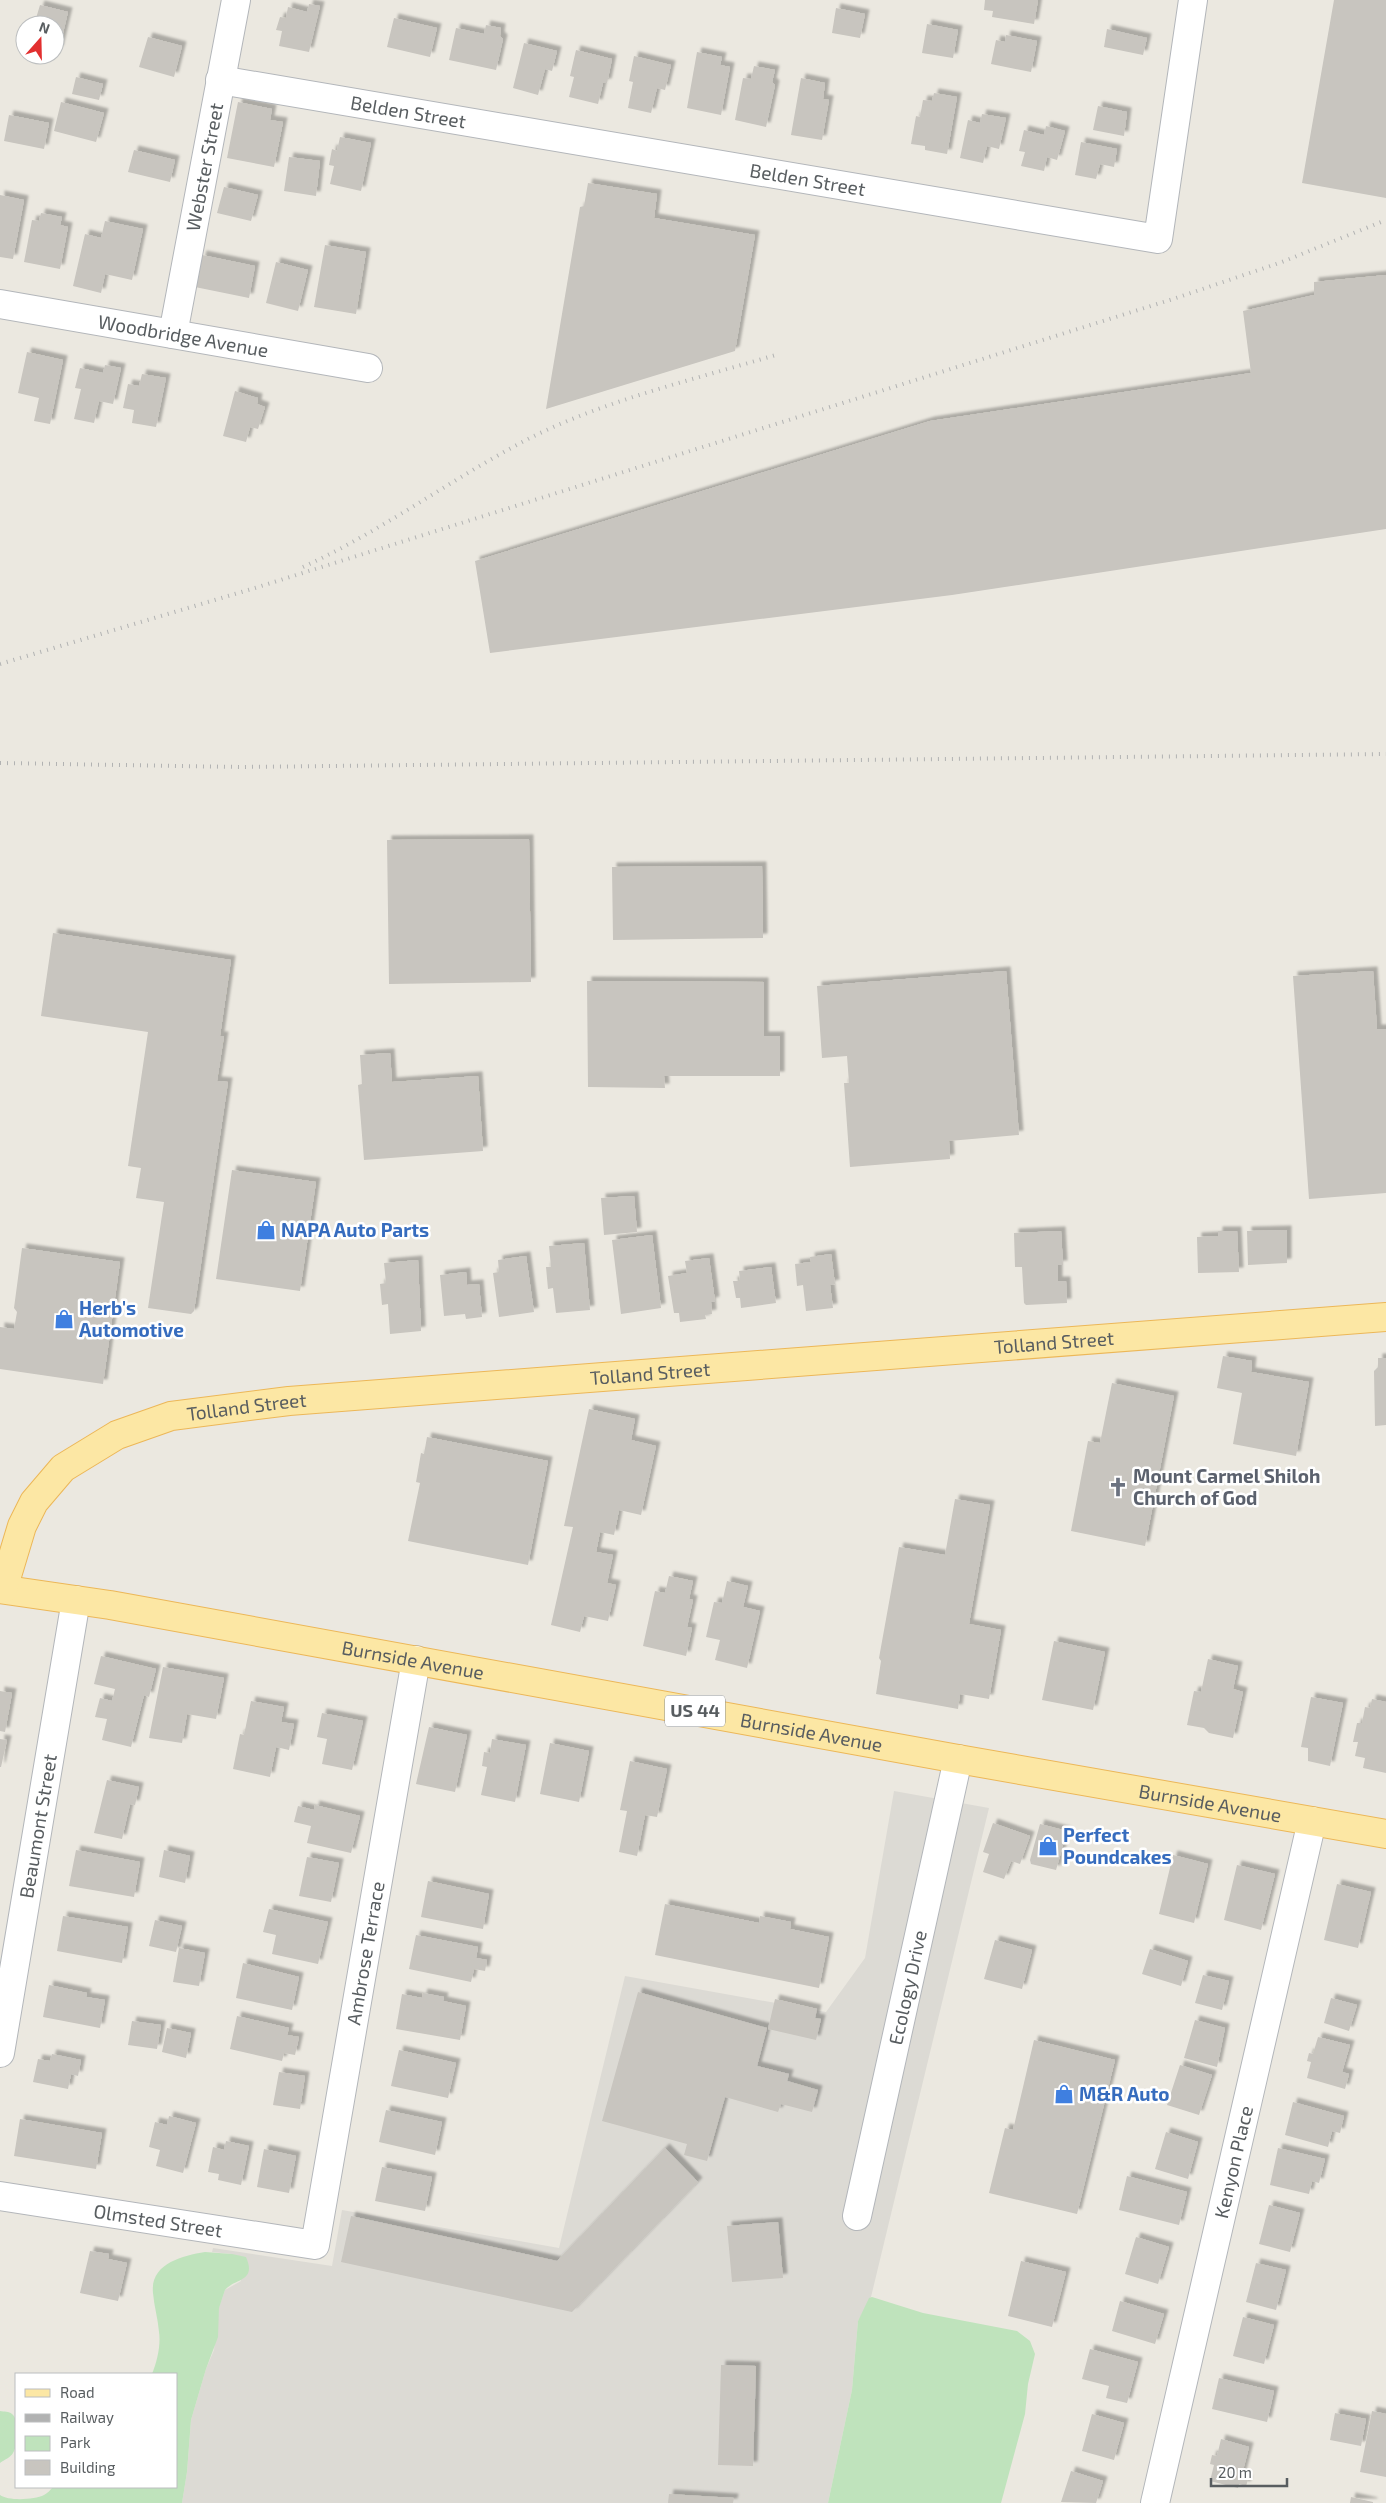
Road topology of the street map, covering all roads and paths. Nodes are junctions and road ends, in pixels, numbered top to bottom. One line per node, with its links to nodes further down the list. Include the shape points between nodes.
1 (236, 0): 3 (street, Webster Street)
2 (1193, 0): 3 (street, Belden Street, via 1158,239)
3 (220, 80): 5 (street, Webster Street)
4 (0, 304): 5 (street, Woodbridge Avenue)
5 (173, 334): 6 (street, Woodbridge Avenue)
6 (368, 368)
7 (1386, 1317): 8 (main road, Tolland Street, via 289,1401 171,1416 116,1434 63,1468 34,1502 22,1526)
8 (2, 1589): 9 (main road, Burnside Avenue / US 44)
9 (76, 1600): 10 (main road, Burnside Avenue / US 44); 14 (street, Beaumont Street)
10 (416, 1660): 11 (main road, Burnside Avenue / US 44); 17 (street, Ambrose Terrace)
11 (958, 1759): 12 (main road, Burnside Avenue / US 44); 16 (street, Ecology Drive)
12 (1312, 1820): 13 (main road, Burnside Avenue / US 44); 18 (street, Kenyon Place)
13 (1386, 1834)
14 (0, 2053)
15 (0, 2196): 17 (street, Olmsted Street)
16 (857, 2216)
17 (315, 2245)
18 (1155, 2503)

